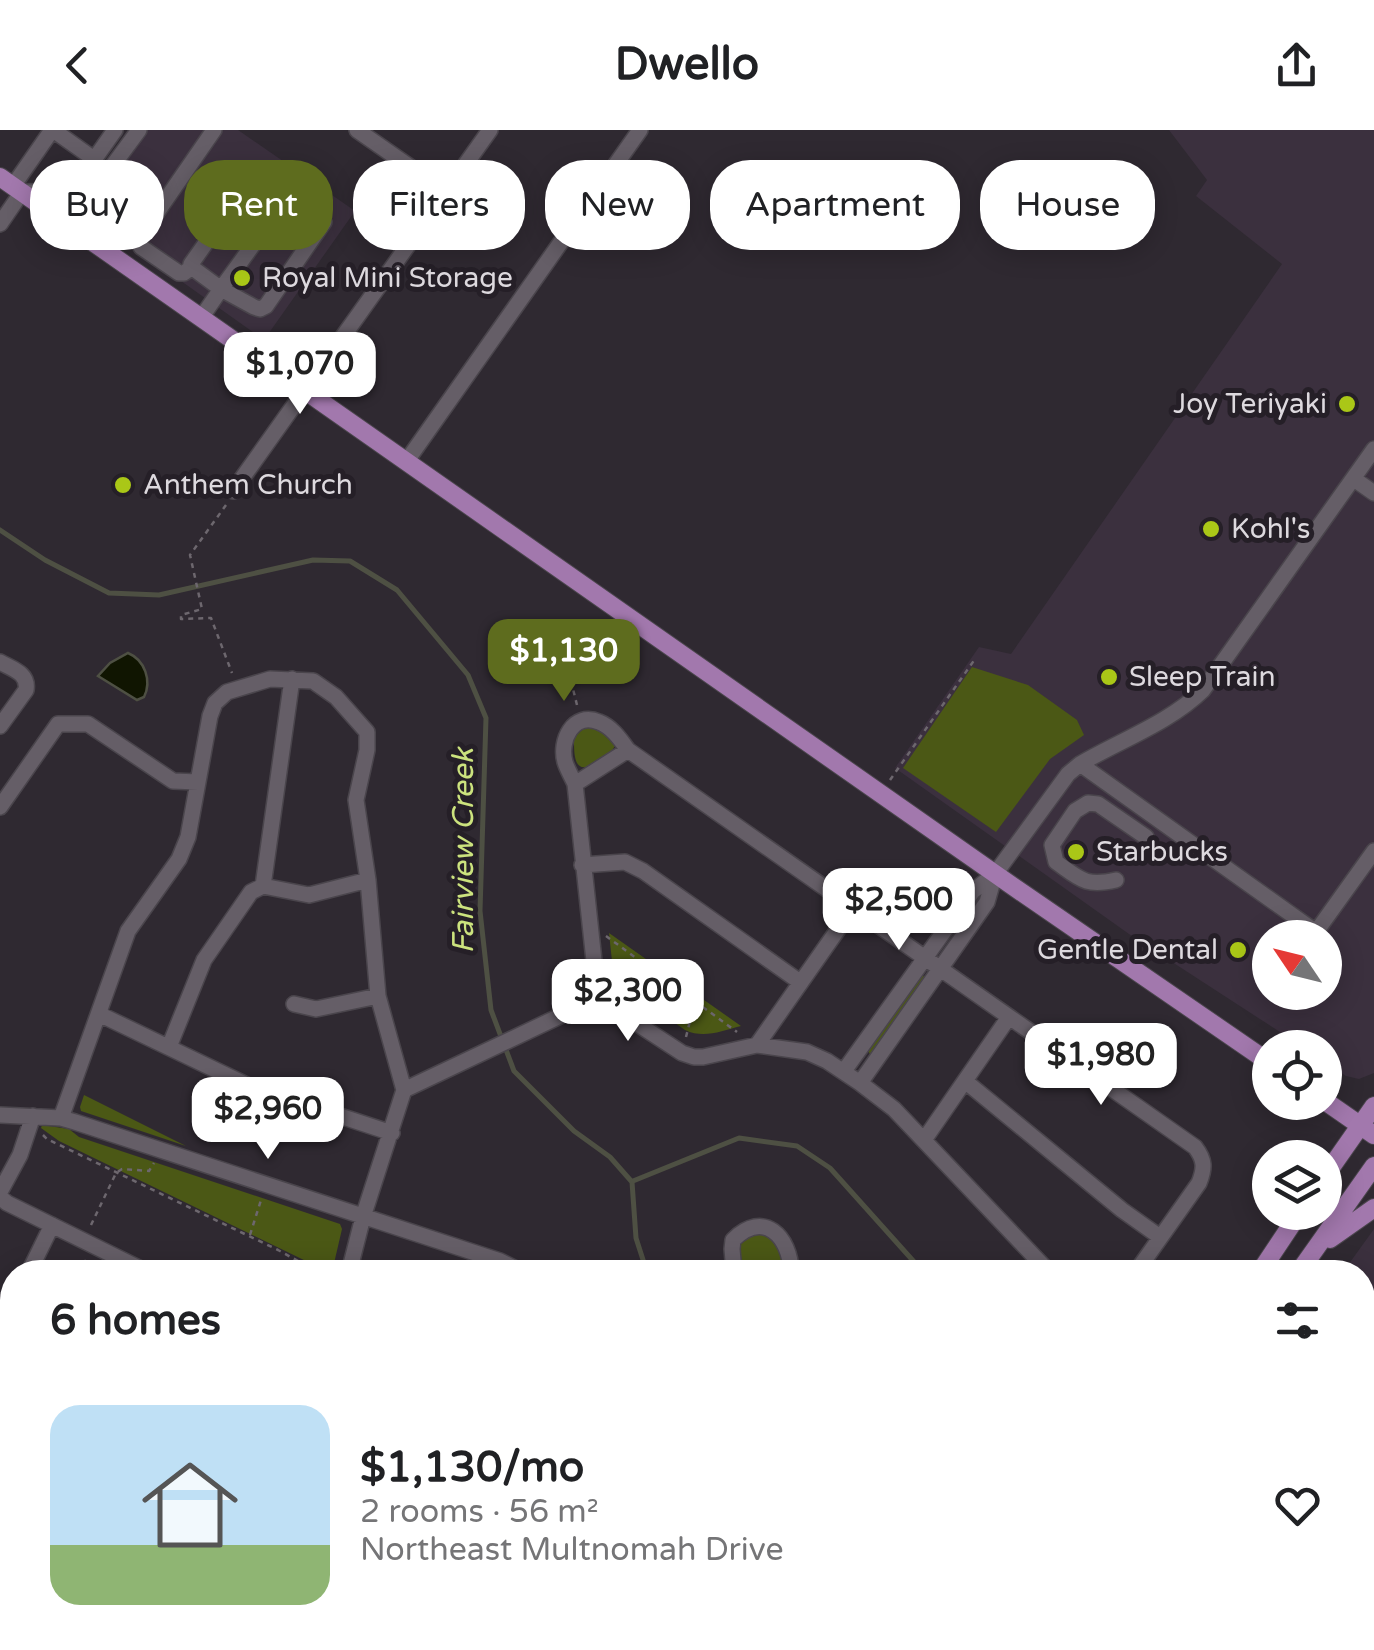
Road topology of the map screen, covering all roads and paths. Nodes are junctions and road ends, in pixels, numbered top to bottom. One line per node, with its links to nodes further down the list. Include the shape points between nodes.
1 (53, 130): 9 (street); 14 (street)
2 (139, 130): 8 (street)
3 (214, 130): 21 (street, via 138,240 179,274)
4 (358, 130): 12 (street)
5 (490, 130): 13 (street)
6 (640, 130): 26 (street)
7 (112, 134): 8 (street); 10 (street)
8 (126, 149): 11 (street)
9 (85, 160)
10 (94, 160)
11 (117, 160)
12 (401, 160)
13 (469, 160)
14 (12, 185): 15 (street)
15 (0, 224)
16 (103, 250): 23 (main road)
17 (200, 250): 21 (street)
18 (249, 250): 22 (street)
19 (307, 250): 22 (street, via 266,306 254,307)
20 (405, 250): 24 (street)
21 (192, 266): 22 (street)
22 (220, 289): 23 (street)
23 (200, 318): 24 (main road)
24 (305, 391): 26 (main road); 28 (street)
25 (1374, 449): 27 (street)
26 (406, 462): 30 (main road)
27 (1354, 478): 29 (street); 38 (street, via 1203,690 1164,720)
28 (234, 492): 34 (path, via 190,555 202,609 181,620 211,618)
29 (1374, 493)
30 (620, 612): 35 (path, via 571,682); 41 (main road)
31 (975, 659): 41 (path)
32 (0, 662): 36 (street, via 27,684)
33 (292, 679): 34 (street); 47 (street, via 313,681 336,697 366,732 356,800); 49 (street)
34 (238, 688): 39 (street, via 215,703)
35 (581, 721): 37 (street, via 596,720); 40 (street, via 564,740)
36 (0, 726)
37 (628, 750): 40 (street); 50 (street)
38 (1080, 764): 44 (street, via 1316,932); 46 (street)
39 (198, 782): 42 (street, via 173,780 88,724 58,724); 59 (street, via 179,859 128,931)
40 (575, 784): 45 (street)
41 (881, 794): 46 (main road)
42 (0, 807)
43 (1146, 837): 48 (street, via 1098,804 1075,810 1052,846 1056,862 1087,882)
44 (1374, 851)
45 (582, 865): 51 (street); 54 (street, via 625,862 644,871)
46 (995, 874): 52 (street, via 973,891); 53 (street, via 987,902); 63 (main road)
47 (368, 880): 49 (street, via 309,895); 55 (street)
48 (1116, 880)
49 (263, 886): 62 (street, via 251,892 204,960)
50 (853, 908): 52 (street); 54 (street)
51 (591, 935): 56 (street); 57 (path, via 606,936)
52 (924, 957): 53 (street); 65 (street)
53 (940, 968): 60 (street); 67 (street)
54 (800, 982): 61 (street)
55 (378, 996): 58 (street, via 316,1008); 68 (street)
56 (598, 998): 64 (street); 68 (street)
57 (695, 1000): 61 (path); 64 (path)
58 (294, 1004)
59 (99, 1014): 62 (street); 72 (street)
60 (1009, 1017): 66 (street); 88 (street, via 1202,1156 1199,1182)
61 (750, 1046): 64 (street, via 704,1057); 65 (street, via 807,1052)
62 (170, 1047): 75 (street, via 249,1086)
63 (1252, 1051)
64 (682, 1052)
65 (844, 1072): 67 (street)
66 (965, 1081): 76 (street); 88 (street)
67 (860, 1083): 76 (street)
68 (404, 1090): 75 (street)
69 (1374, 1106): 74 (main road)
70 (1342, 1112): 74 (main road)
71 (0, 1115): 73 (street)
72 (61, 1118): 73 (street); 77 (street)
73 (31, 1121): 80 (path, via 47,1139); 82 (street)
74 (1367, 1130): 78 (main road)
75 (392, 1133): 84 (street)
76 (924, 1140): 99 (street)
77 (158, 1149): 80 (path, via 148,1172); 81 (street)
78 (1342, 1157)
79 (1374, 1166): 90 (main road)
80 (116, 1173): 87 (path); 89 (path, via 86,1233)
81 (266, 1185): 84 (street); 87 (path)
82 (1, 1191): 85 (street, via 8,1204)
83 (1374, 1208): 90 (main road)
84 (363, 1217): 95 (street); 96 (street)
85 (52, 1225): 89 (street); 91 (street)
86 (1288, 1230): 101 (main road)
87 (250, 1236): 94 (path)
88 (1160, 1237): 100 (street)
89 (88, 1243): 92 (path); 93 (street)
90 (1317, 1248): 102 (main road)
91 (34, 1260)
92 (86, 1260)
93 (118, 1260)
94 (295, 1260)
95 (352, 1260)
96 (497, 1260)
97 (734, 1260): 98 (street, via 733,1240 756,1225 786,1246)
98 (790, 1260)
99 (1036, 1260)
100 (1144, 1260)
101 (1268, 1260)
102 (1308, 1260)

